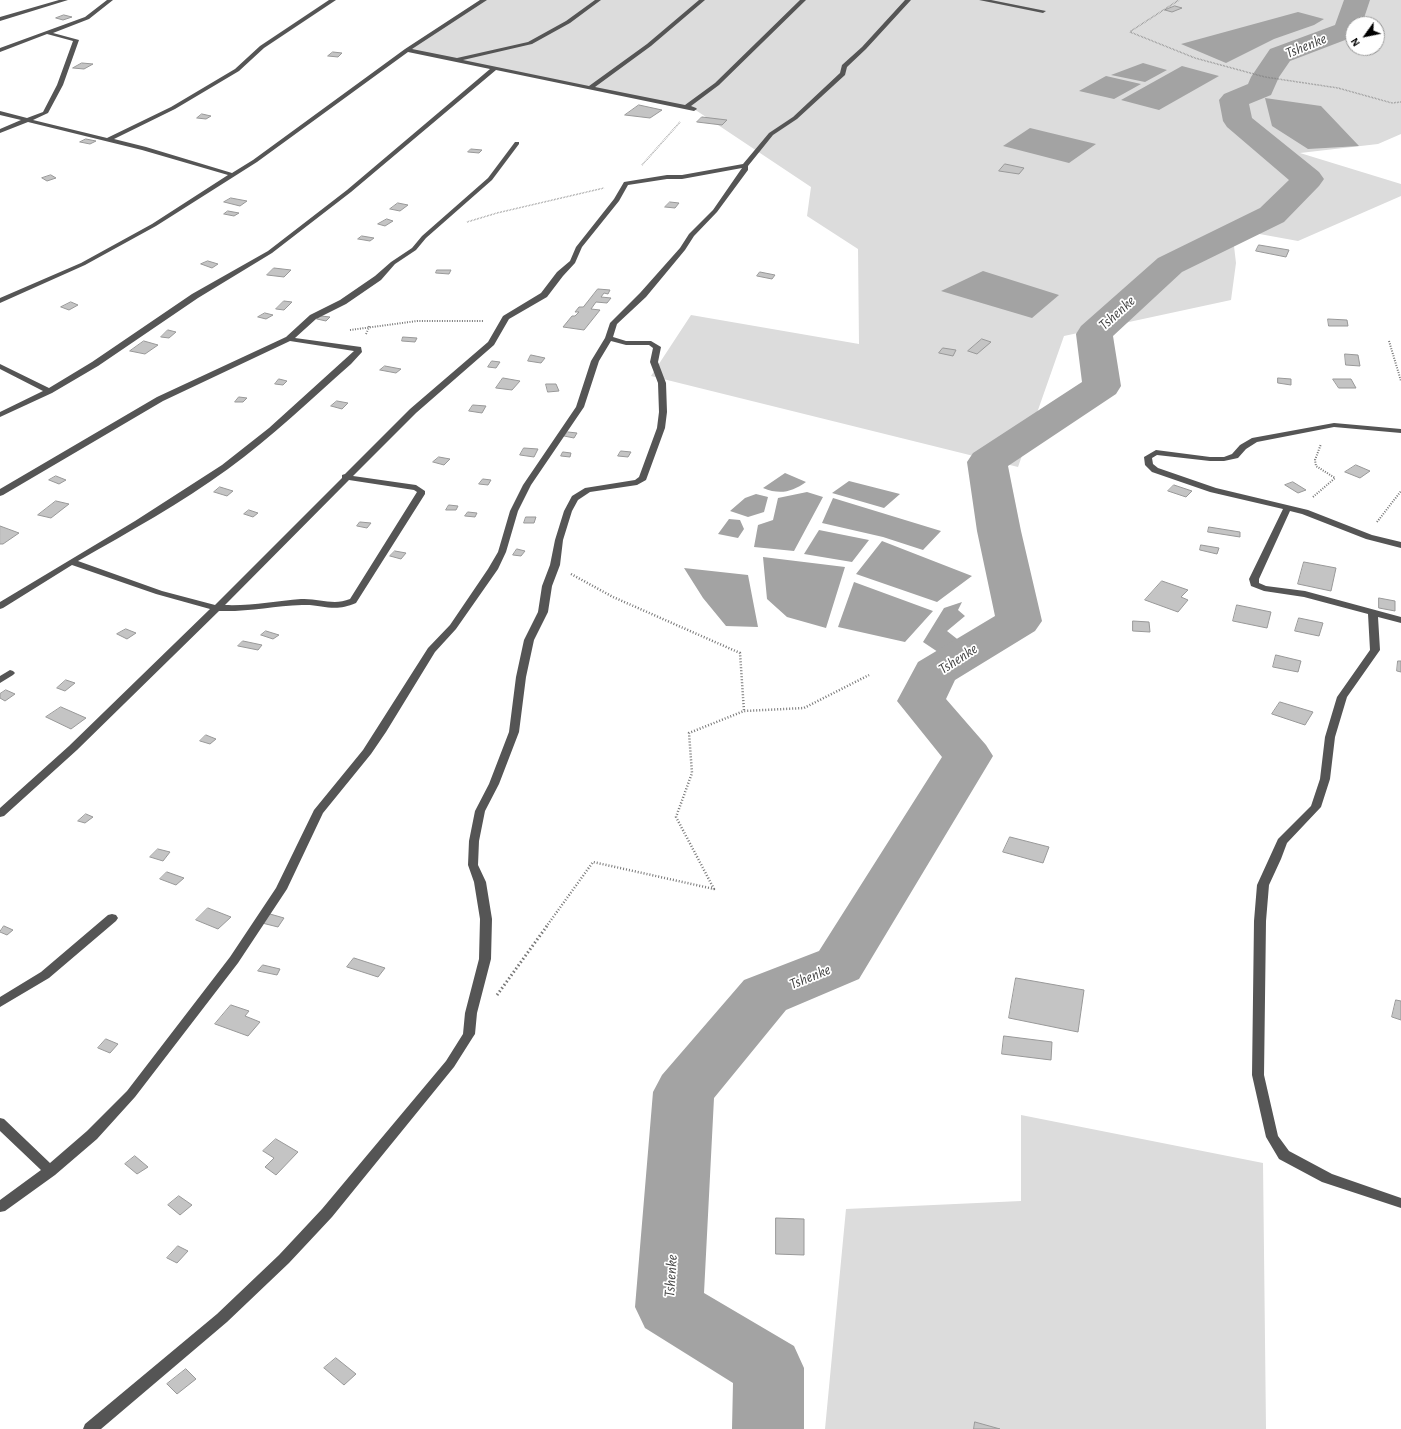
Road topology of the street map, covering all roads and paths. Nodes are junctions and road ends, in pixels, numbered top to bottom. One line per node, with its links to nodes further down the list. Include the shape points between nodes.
1 (65, 0): 12 (street)
2 (110, 0): 13 (street, via 87,18)
3 (333, 0): 25 (street, via 262,47 237,70 173,108)
4 (484, 0): 15 (street)
5 (598, 0): 16 (street, via 568,22 530,43)
6 (702, 0): 18 (street, via 649,45)
7 (803, 0): 20 (street, via 717,84)
8 (908, 0): 27 (street, via 844,66 843,74 794,118 771,134)
9 (982, 0): 11 (street)
10 (1179, 0): 19 (path, via 1130,32 1195,58 1265,77 1338,88 1392,103)
11 (1043, 11)
12 (0, 19)
13 (48, 33): 14 (street); 23 (street, via 74,39 76,42 50,106 45,113)
14 (0, 50)
15 (406, 50): 16 (street); 28 (street)
16 (455, 59): 17 (street)
17 (495, 68): 18 (street); 41 (street, via 350,191 270,252 195,296 95,364)
18 (591, 87): 20 (street)
19 (1401, 102)
20 (686, 107): 21 (street)
21 (694, 108): 29 (path)
22 (0, 113): 23 (street)
23 (29, 120): 24 (street); 25 (street)
24 (0, 132)
25 (108, 140): 28 (street, via 144,148)
26 (517, 143): 37 (street, via 490,179 424,237 414,249 343,302 313,317)
27 (746, 166): 29 (street); 36 (street, via 716,211 691,235 683,249 614,324)
28 (233, 176): 32 (street, via 154,225 83,264)
29 (626, 183): 30 (path, via 505,211); 34 (street, via 617,200 579,247 573,262 554,284 536,301)
30 (462, 224)
31 (0, 292): 32 (street)
32 (8, 298): 33 (street)
33 (0, 301)
34 (503, 322): 35 (path, via 414,320); 45 (street, via 490,343 413,411)
35 (344, 331)
36 (609, 338): 53 (street, via 626,343 652,343 657,347 654,362 663,391 661,428 643,478 637,482 588,490 575,498 568,510 559,540); 67 (street, via 595,361 580,407 527,485 514,510 502,552 492,569 453,627 431,650 370,747 318,812 281,889 238,954 131,1094 92,1135)
37 (290, 339): 47 (street, via 160,399); 52 (street, via 358,350 348,362 226,467)
38 (1389, 340): 40 (path)
39 (0, 366): 41 (street)
40 (1401, 381)
41 (49, 391): 42 (street)
42 (0, 415)
43 (1314, 428): 44 (street, via 1334,425); 48 (street, via 1255,440 1243,447 1235,456 1224,459 1156,452 1148,457 1149,465 1155,470 1213,490); 49 (path, via 1320,435 1321,444 1315,460 1316,466 1334,478 1313,496)
44 (1401, 430)
45 (345, 477): 55 (street); 55 (street, via 421,490 421,494 352,601 335,607 304,602 268,607)
46 (1401, 491): 50 (path, via 1382,514)
47 (0, 493)
48 (1288, 508): 49 (street); 56 (street, via 1254,579 1254,584)
49 (1306, 512): 50 (street)
50 (1369, 537): 51 (street)
51 (1401, 545)
52 (71, 562): 54 (street); 55 (street, via 167,595)
53 (555, 565): 61 (path, via 613,598 740,654); 70 (street, via 547,586 543,612 529,640 514,732 494,784 480,811 474,841 473,865 480,882 486,919 485,959 471,1013 469,1034 450,1064 327,1213 284,1259 222,1318)
54 (0, 606)
55 (217, 608): 62 (street, via 73,748)
56 (1373, 612): 57 (street); 68 (street, via 1375,650 1342,697 1330,737 1325,779 1316,807 1282,842 1263,885 1260,920 1258,1075 1272,1137 1284,1156 1327,1178)
57 (1401, 620)
58 (10, 673): 60 (street)
59 (869, 675): 61 (path, via 804,708)
60 (0, 680)
61 (744, 711): 64 (path, via 689,733 692,773 676,817 714,889 594,862)
62 (0, 814)
63 (112, 918): 65 (street, via 45,975)
64 (496, 996)
65 (0, 1003)
66 (0, 1123): 67 (street)
67 (50, 1171): 69 (street)
68 (1401, 1203)
69 (0, 1207)
70 (90, 1429)

